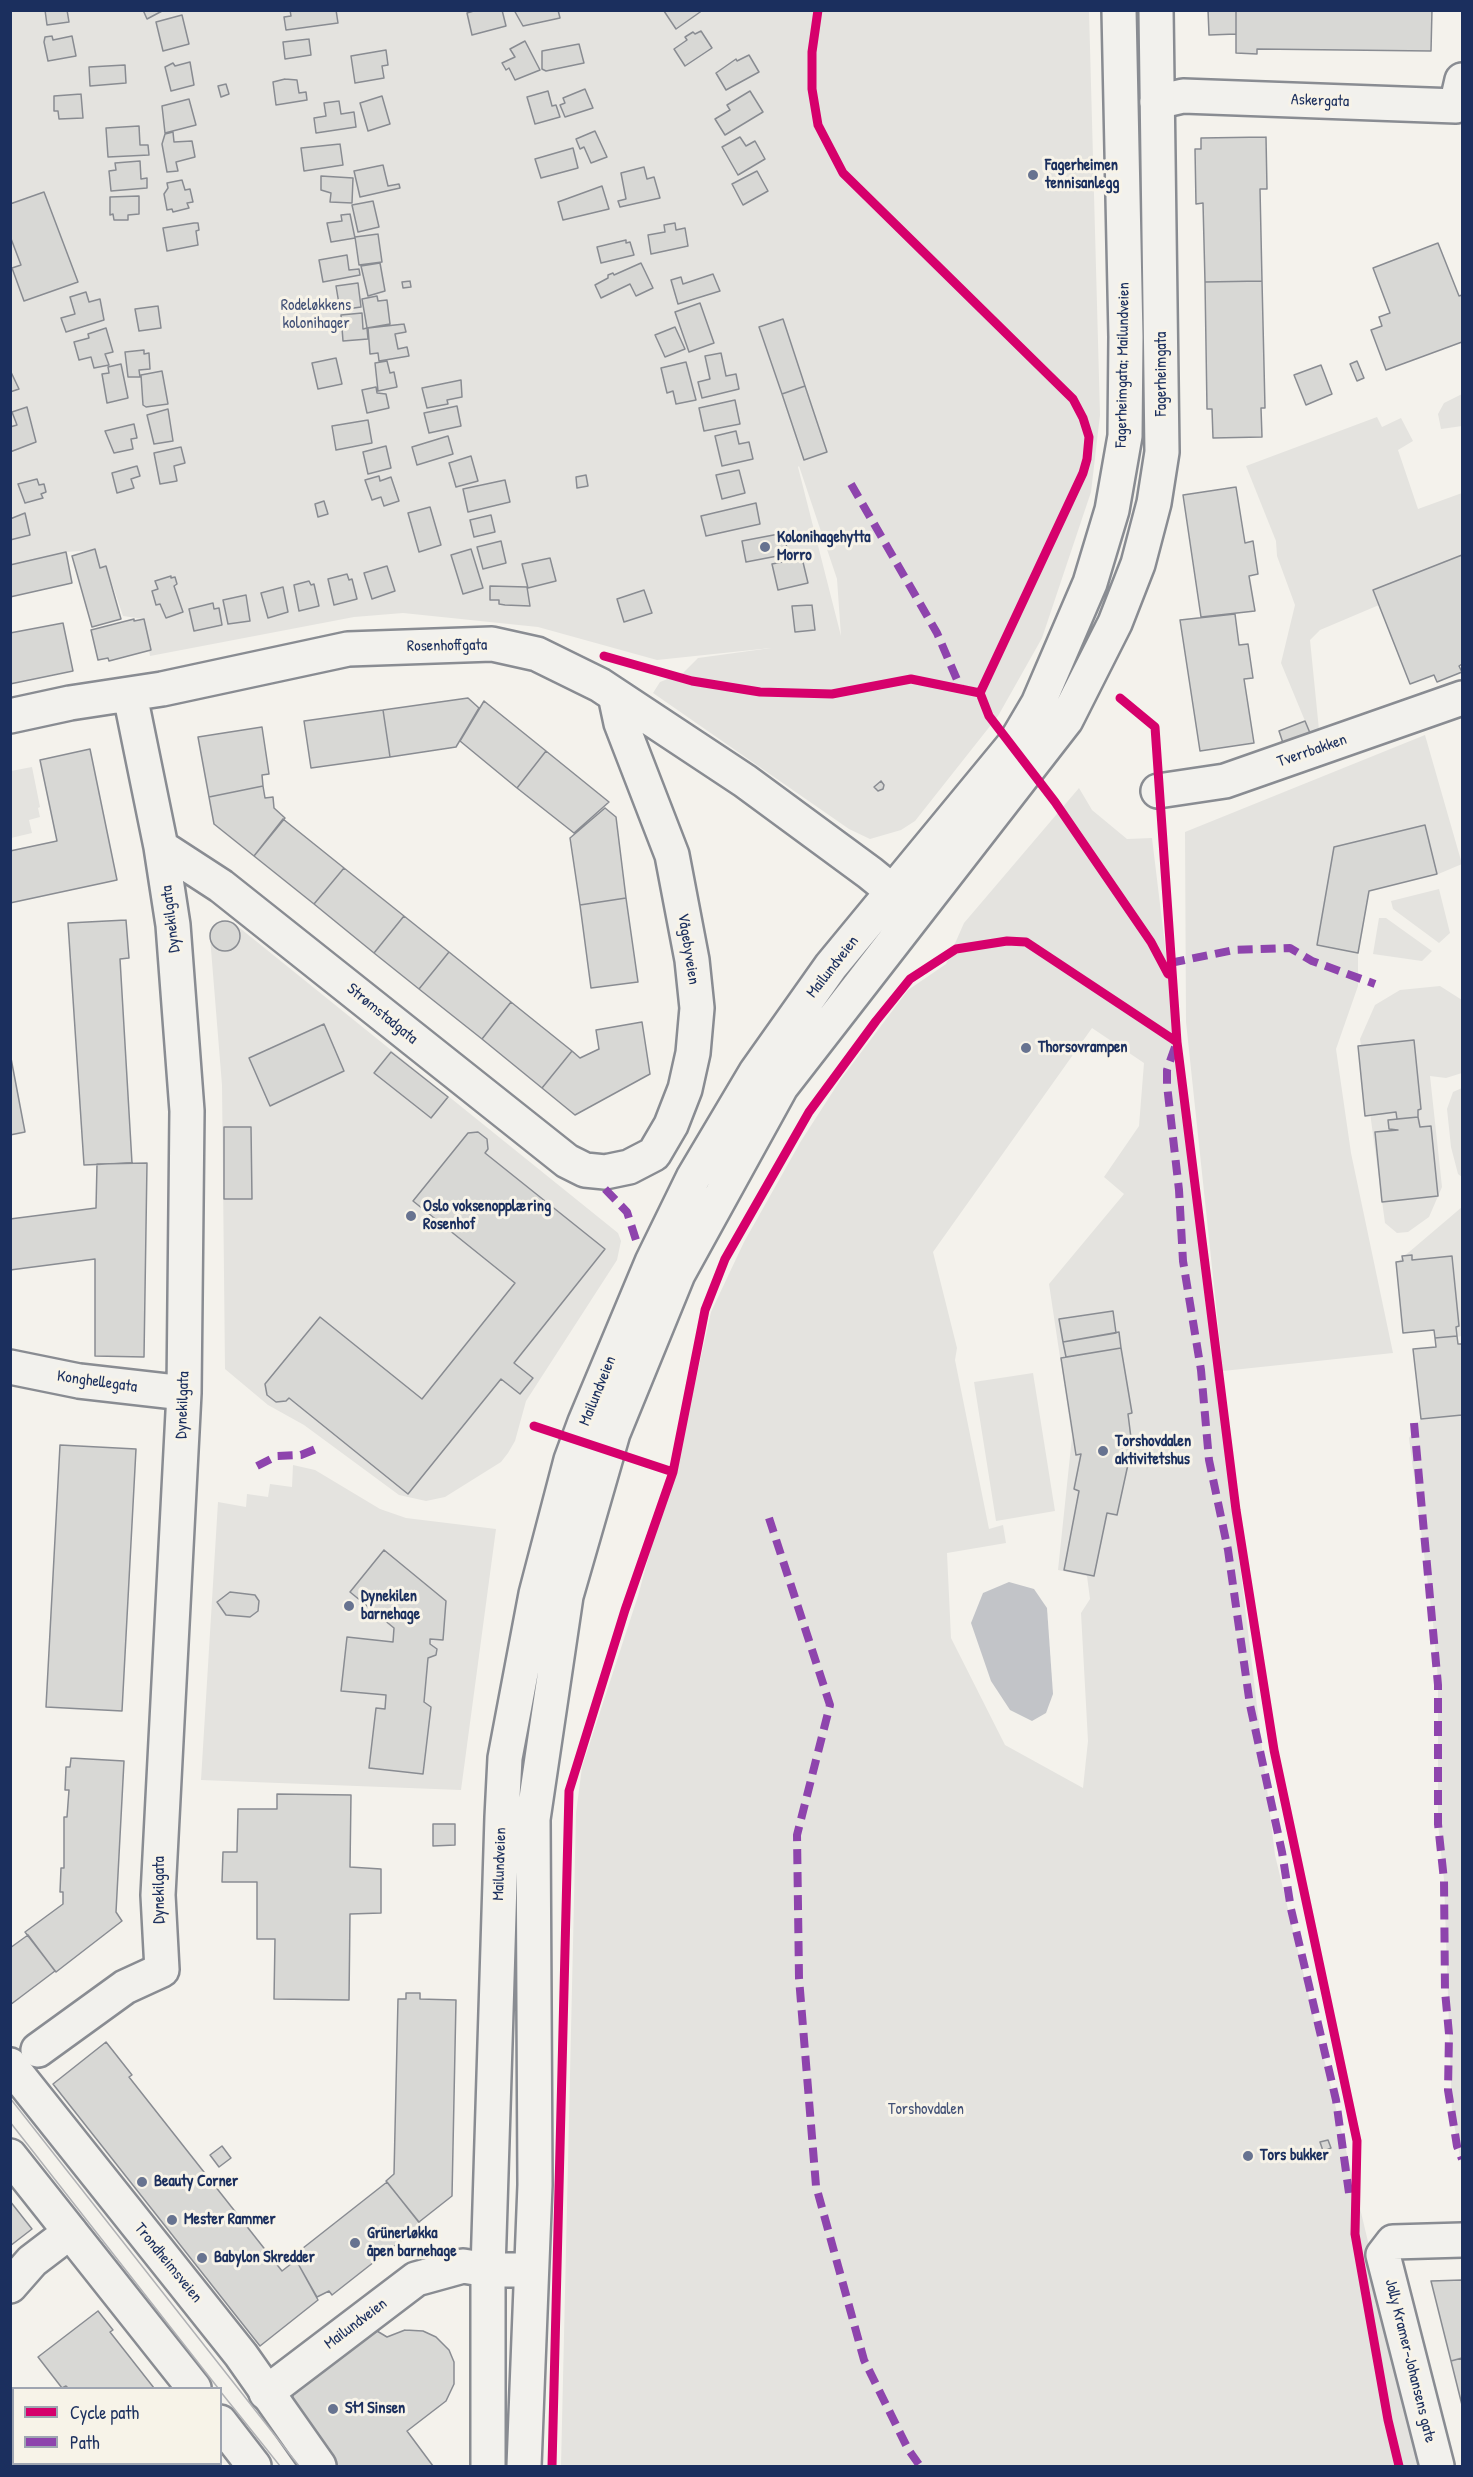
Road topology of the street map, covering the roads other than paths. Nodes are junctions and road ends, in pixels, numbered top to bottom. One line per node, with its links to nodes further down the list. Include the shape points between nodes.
1 (1119, 10): 8 (main road, Fagerheimgata; Mailundveien, via 1125,436 1112,510)
2 (1156, 10): 4 (main road, Fagerheimgata)
3 (1460, 101): 4 (main road, Askergata, via 1183,96)
4 (1157, 102): 8 (main road, Fagerheimgata, via 1160,471 1138,564 1115,623)
5 (615, 694): 6 (main road, Rosenhoffgata, via 537,654 492,644 348,649); 12 (main road, Rosenhoffgata, via 745,781); 13 (main road, Vågebyveien, via 621,723 672,855 697,1008 685,1089 671,1125 654,1154 629,1167)
6 (130, 695): 9 (main road, Rosenhoffgata); 11 (main road, Dynekilgata)
7 (1462, 698): 10 (main road, Tverrbakken, via 1225,781)
8 (1052, 712): 12 (main road, Mailundveien)
9 (10, 716)
10 (1158, 791)
11 (161, 847): 13 (main road, Strømstadgata, via 221,886 567,1161 585,1170); 15 (main road, Dynekilgata, via 173,925 187,1111)
12 (906, 902): 20 (main road, Mailundveien, via 831,966 777,1043 693,1178 652,1262 572,1460 536,1594 505,1758); 21 (main road, Mailundveien, via 781,1087 678,1274 613,1433 566,1596 533,1819 535,2185)
13 (605, 1172)
14 (10, 1367): 15 (main road, Konghellegata, via 79,1381)
15 (184, 1393): 16 (main road, Dynekilgata, via 158,1895 162,1970 125,1988)
16 (24, 2057): 24 (main road, Trondheimsveien)
17 (10, 2156): 18 (main road)
18 (70, 2232): 22 (main road, via 32,2261); 23 (main road)
19 (1462, 2240): 30 (main road, Jolly Kramer-Johansens gate, via 1393,2242 1383,2255)
20 (488, 2270): 21 (main road, Mailundveien); 24 (main road, Mailundveien, via 463,2266 416,2279); 28 (main road, Mailundveien)
21 (531, 2270): 29 (main road, Mailundveien)
22 (10, 2286)
23 (193, 2387)
24 (266, 2393): 27 (main road, Trondheimsveien)
25 (222, 2425): 26 (main road)
26 (254, 2466)
27 (319, 2466)
28 (488, 2466)
29 (524, 2466)
30 (1437, 2466)

